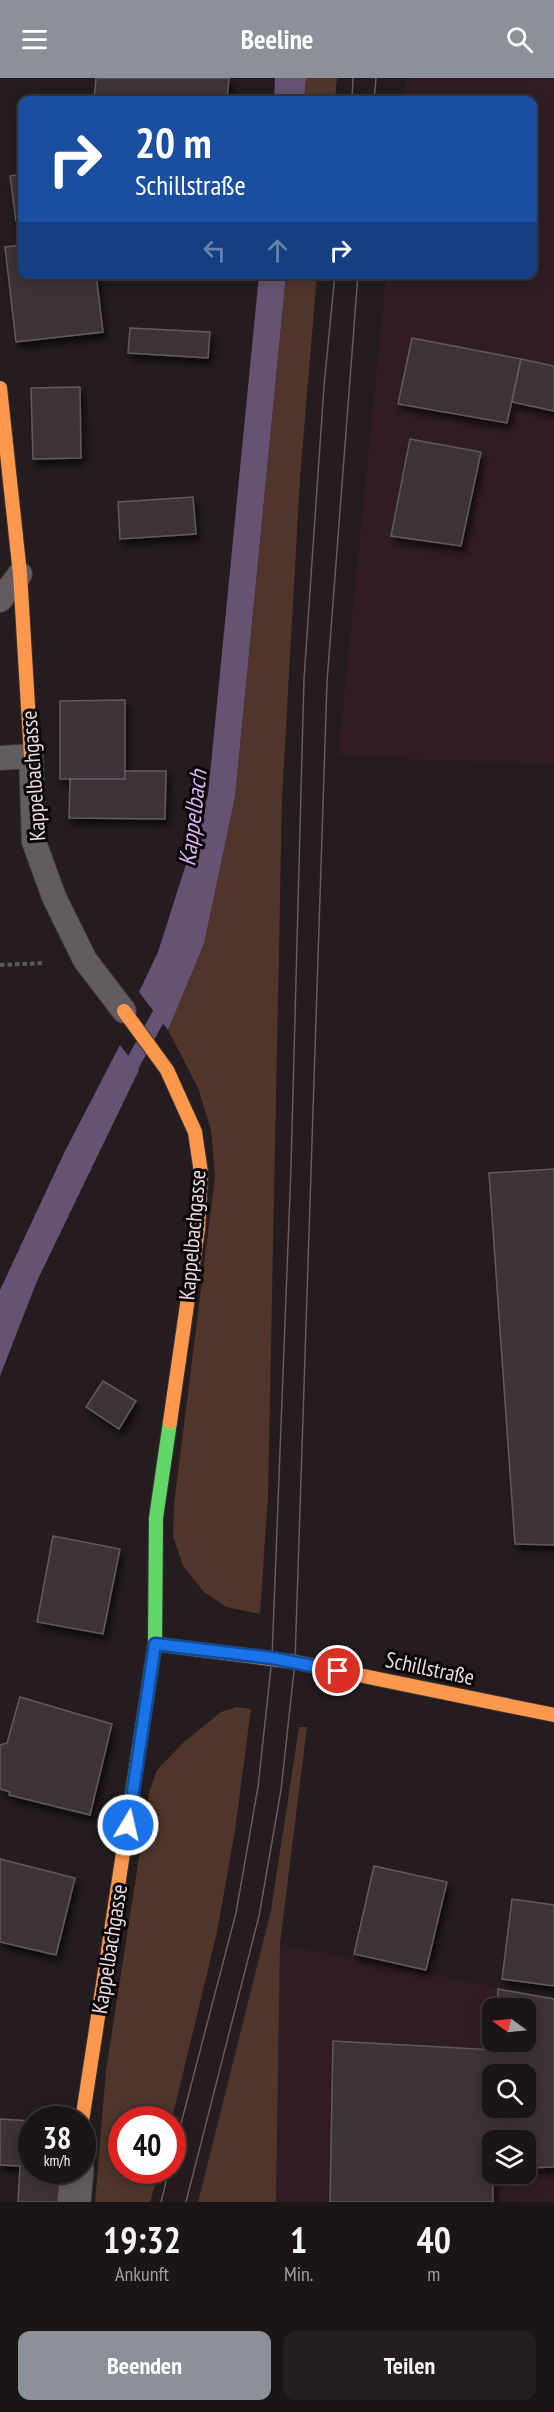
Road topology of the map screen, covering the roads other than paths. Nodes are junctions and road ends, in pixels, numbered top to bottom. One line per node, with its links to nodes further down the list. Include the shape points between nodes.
1 (0, 388): 2 (street, Kappelbachgasse)
2 (20, 574): 3 (lane); 4 (street, Kappelbachgasse)
3 (0, 600)
4 (31, 756): 5 (lane); 6 (lane, Kappelbachgasse, via 34,842 50,886 85,960)
5 (0, 758)
6 (124, 1011): 7 (street, Kappelbachgasse, via 167,1070 195,1132 201,1173 198,1229 156,1518)
7 (155, 1644): 8 (street, Schillstraße, via 295,1662); 9 (street, Kappelbachgasse)
8 (554, 1715)
9 (84, 2106)
10 (76, 2184): 11 (street)
11 (74, 2202)

